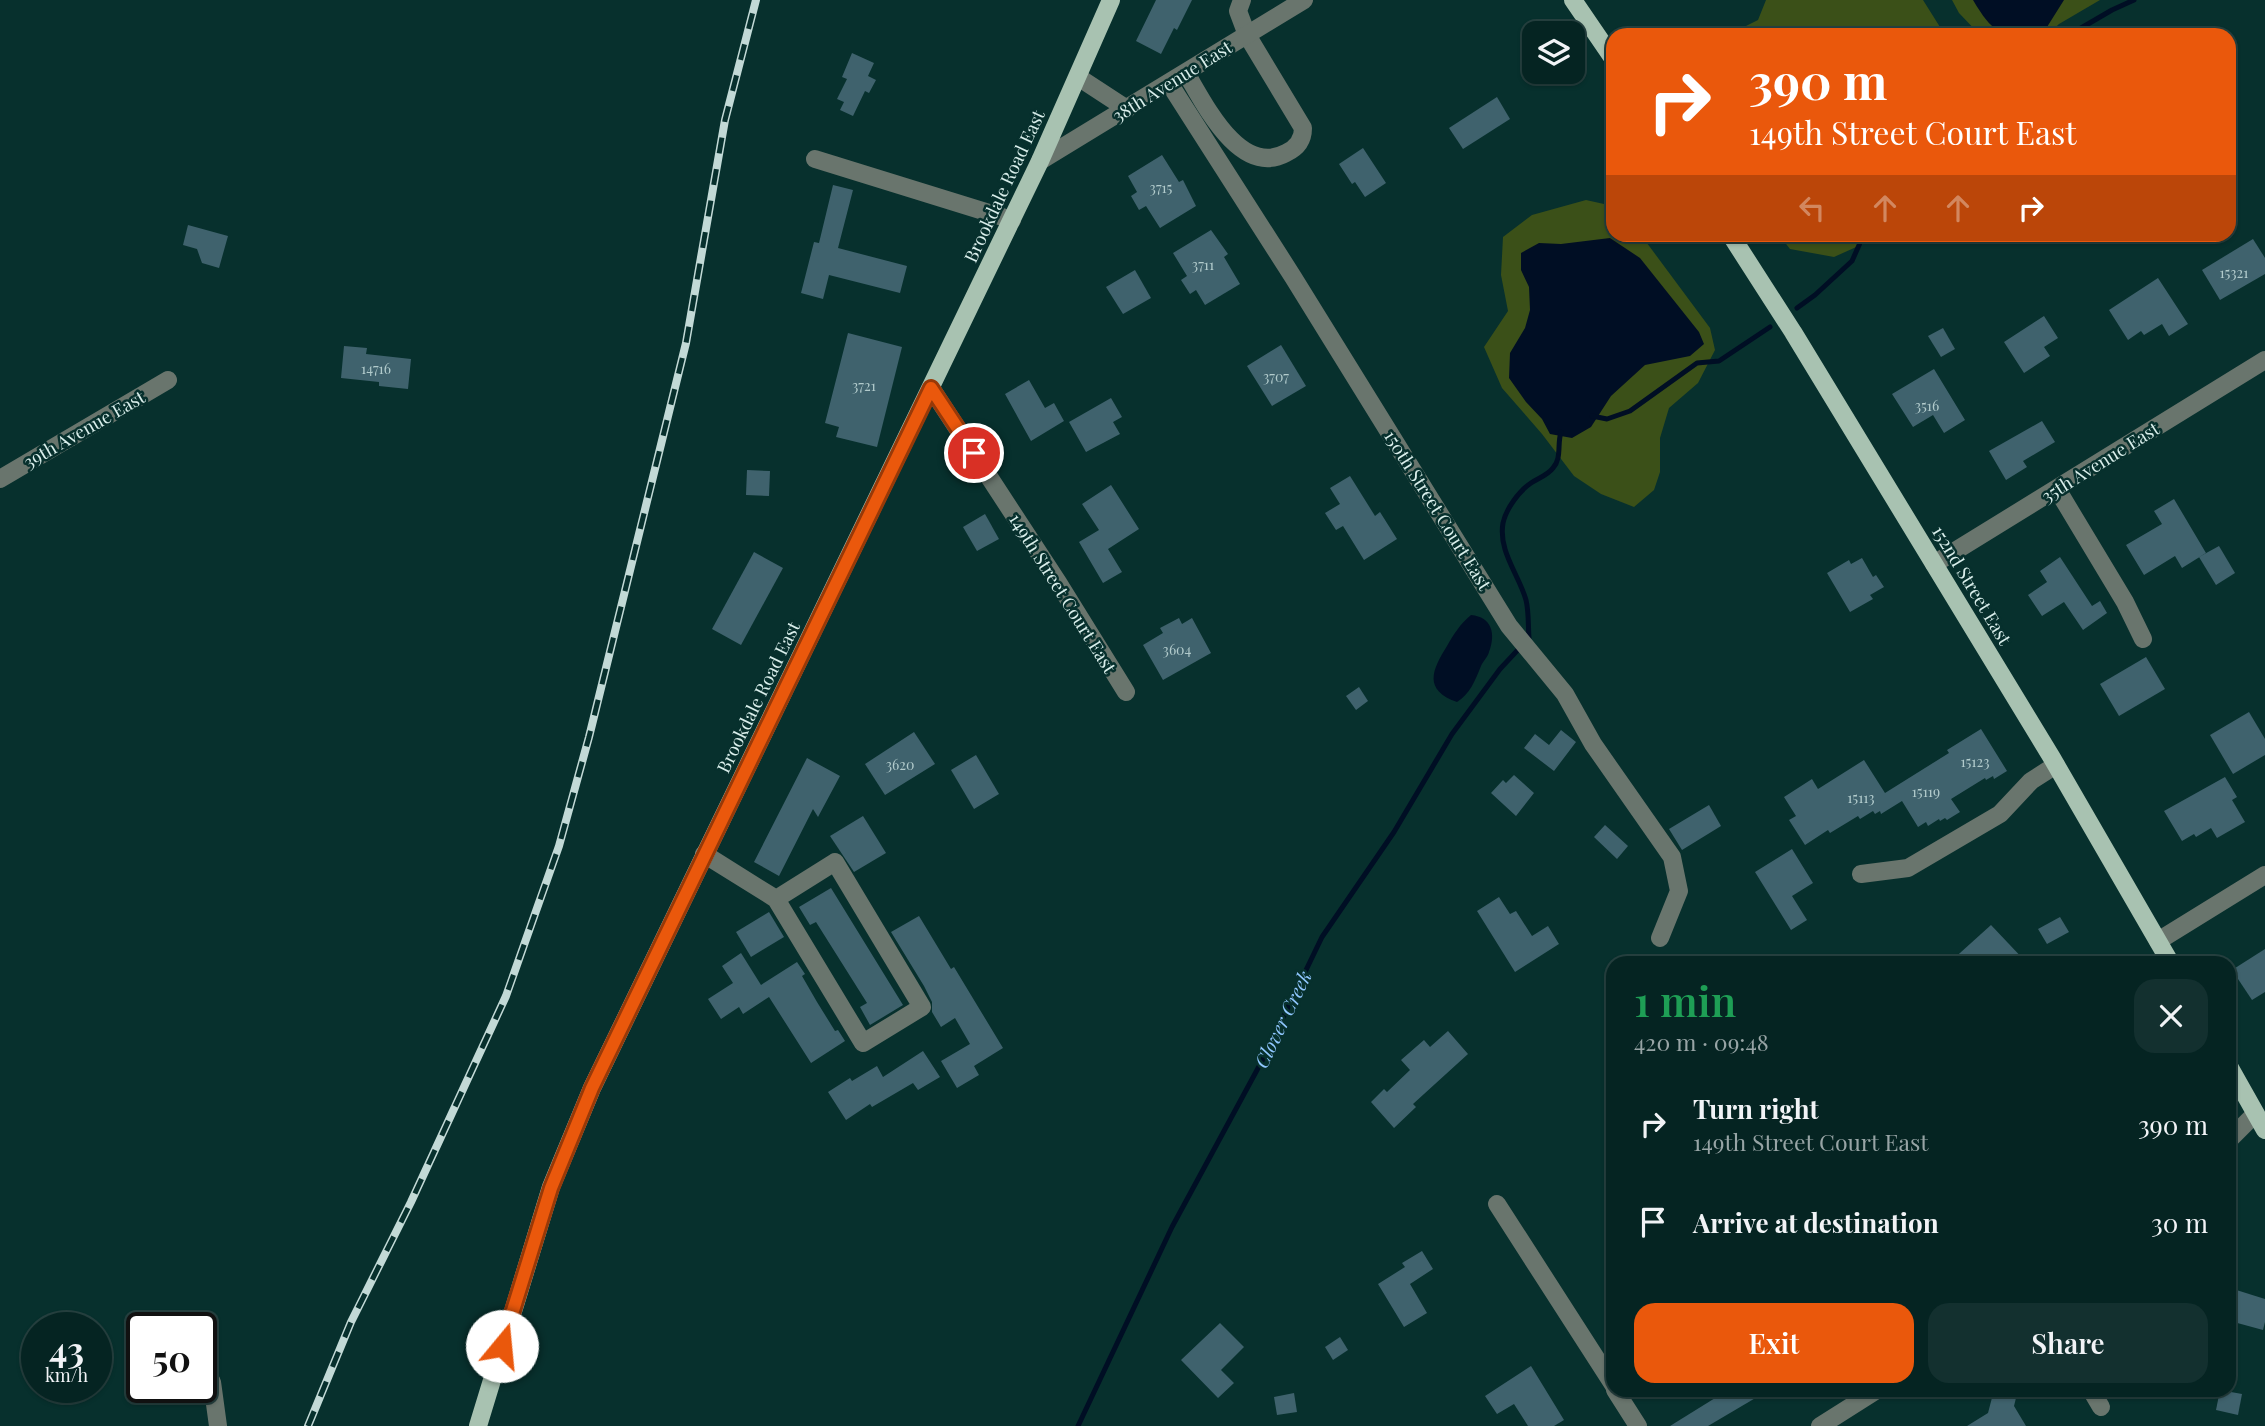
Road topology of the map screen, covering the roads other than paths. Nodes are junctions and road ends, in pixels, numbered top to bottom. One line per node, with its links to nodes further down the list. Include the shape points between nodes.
1 (1111, 0): 8 (main road, Brookdale Road East)
2 (1242, 0): 5 (street, via 1238,11)
3 (1304, 0): 5 (street, 38th Avenue East)
4 (1573, 0): 6 (main road)
5 (1247, 35): 7 (street, 38th Avenue East); 7 (street, via 1303,128 1292,150 1272,157 1240,148 1218,125)
6 (1606, 48)
7 (1186, 73): 9 (street, 38th Avenue East)
8 (1077, 77): 10 (street); 12 (main road, Brookdale Road East)
9 (1170, 83): 10 (street, 38th Avenue East); 28 (street, 150th Street Court East, via 1509,626 1565,694 1593,744 1672,857 1679,891)
10 (1127, 109): 12 (street, 38th Avenue East)
11 (815, 159): 13 (street)
12 (1041, 161): 13 (main road, Brookdale Road East)
13 (1012, 220): 17 (main road, Brookdale Road East)
14 (1735, 242): 20 (main road, 152nd Street East)
15 (2265, 360): 19 (street, 35th Avenue East)
16 (168, 380): 18 (street, 39th Avenue East)
17 (931, 388): 22 (street, 149th Street Court East); 24 (main road, Brookdale Road East)
18 (0, 479)
19 (2057, 489): 20 (street, 35th Avenue East); 21 (street)
20 (1934, 564): 23 (main road, 152nd Street East)
21 (2144, 639)
22 (1126, 692)
23 (2056, 765): 25 (street, via 2031,780 2000,814 1908,868); 29 (main road, 152nd Street East)
24 (704, 854): 27 (street); 43 (main road, Brookdale Road East, via 563,1155)
25 (1861, 874)
26 (2265, 875): 29 (street)
27 (776, 898): 27 (street, via 863,1043 922,1007 835,862)
28 (1660, 937)
29 (2158, 941): 30 (main road, 152nd Street East)
30 (2167, 956)
31 (2236, 1079): 32 (main road)
32 (2255, 1114): 33 (main road); 34 (street)
33 (2265, 1130)
34 (2236, 1133)
35 (1497, 1204): 36 (street)
36 (1606, 1375)
37 (1620, 1397): 44 (street)
38 (1866, 1397): 45 (street)
39 (2095, 1397): 41 (street)
40 (215, 1403): 42 (street)
41 (2101, 1407)
42 (218, 1426)
43 (478, 1426)
44 (1638, 1426)
45 (1819, 1426)

